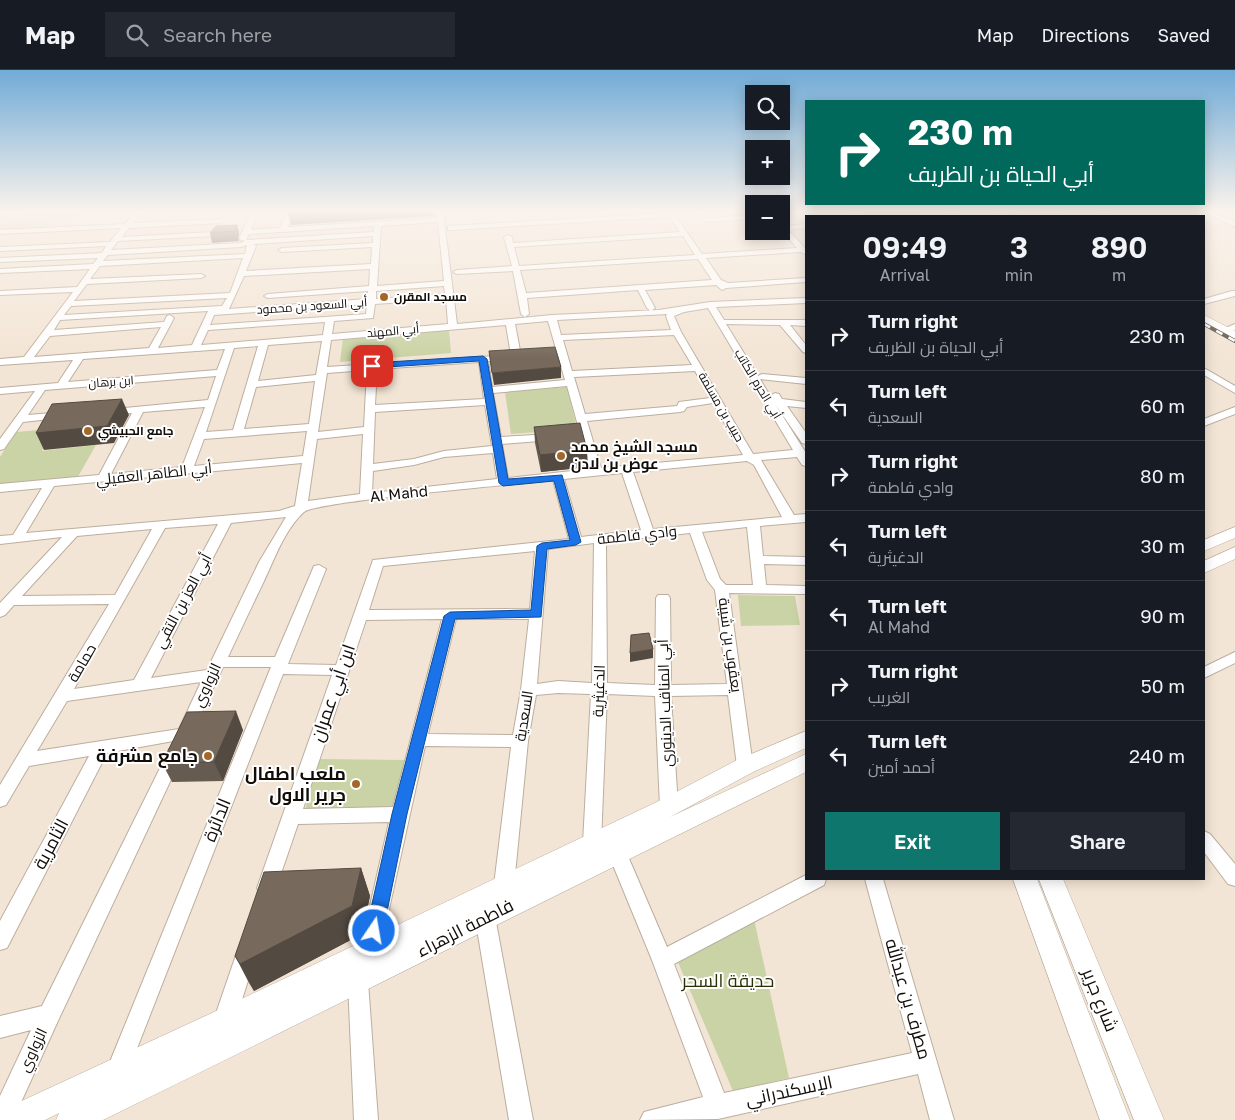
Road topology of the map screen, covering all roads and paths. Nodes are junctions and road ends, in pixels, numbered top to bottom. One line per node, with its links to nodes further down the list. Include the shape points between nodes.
1 (101, 260): 12 (street)
2 (178, 260): 12 (street)
3 (209, 260): 25 (street)
4 (245, 260): 19 (street)
5 (278, 260): 18 (street)
6 (320, 260): 18 (street)
7 (376, 260): 13 (street)
8 (449, 260): 22 (street)
9 (513, 260): 14 (street)
10 (655, 260): 14 (street)
11 (704, 260): 23 (street)
12 (97, 265): 15 (street); 24 (street)
13 (375, 266): 18 (street); 27 (street)
14 (515, 269): 22 (street, via 456,268); 34 (street)
15 (31, 270): 16 (street); 29 (street)
16 (9, 271): 17 (street); 21 (street)
17 (0, 272)
18 (275, 272): 19 (street); 27 (street); 45 (street)
19 (240, 274): 33 (street)
20 (805, 280): 23 (street, via 727,286)
21 (0, 281)
22 (453, 282): 27 (street); 30 (street)
23 (718, 282): 26 (street); 40 (street)
24 (81, 286): 25 (street); 29 (street); 39 (street)
25 (195, 287): 33 (street); 39 (street)
26 (640, 287): 34 (street); 43 (street)
27 (373, 289): 36 (street)
28 (1205, 292): 35 (street)
29 (10, 293): 32 (street)
30 (455, 293): 36 (street, أبي السعود بن محمود); 48 (street); 48 (street)
31 (1235, 293): 35 (street)
32 (0, 294)
33 (233, 295): 44 (street)
34 (523, 296): 47 (street)
35 (1216, 298): 38 (street)
36 (372, 301): 45 (street, أبي السعود بن محمود); 59 (street, via 370,316)
37 (805, 301): 40 (street, أبي المهند)
38 (1205, 302)
39 (67, 304): 49 (street)
40 (732, 304): 41 (street, أبي المهند)
41 (715, 305): 42 (street, أبي المهند); 53 (street, أبي الحرم الكاتب); 116 (street, أبي الحرم الكاتب)
42 (697, 307): 43 (street, أبي المهند); 50 (street, أبي المهند, via 659,313); 62 (street, حبيب بن مسلمة, via 672,312 670,316)
43 (651, 308): 47 (street, أبي المهند)
44 (224, 310): 45 (street, أبي السعود بن محمود); 46 (street, أبي السعود بن محمود); 58 (street, via 211,313)
45 (262, 310)
46 (174, 311): 49 (street, أبي السعود بن محمود); 56 (street)
47 (525, 314): 48 (street, أبي المهند)
48 (457, 315): 52 (street, أبي المهند); 59 (street, أبي المهند, via 348,332)
49 (58, 318): 63 (street)
50 (552, 318): 52 (street, أبي المهند); 64 (street)
51 (1205, 318): 61 (main road)
52 (510, 322): 73 (street)
53 (727, 322): 54 (street); 83 (street, أبي الحرم الكاتب)
54 (783, 323): 55 (street); 67 (street)
55 (805, 323)
56 (167, 324): 63 (street); 71 (street)
57 (250, 325): 58 (street); 59 (street); 66 (street)
58 (203, 328): 70 (street)
59 (328, 328): 65 (street, أبي المهند); 82 (street, الزواوي)
60 (1205, 330): 69 (main road)
61 (1232, 331)
62 (677, 332): 64 (street); 79 (street, حبيب بن مسلمة)
63 (47, 333): 76 (street)
64 (558, 338): 84 (street, via 557,354)
65 (264, 343): 66 (street, أبي المهند); 86 (street)
66 (243, 345): 68 (street, أبي المهند)
67 (805, 345)
68 (230, 346): 70 (street, أبي المهند); 81 (street)
69 (1235, 346)
70 (195, 348): 71 (street, أبي المهند)
71 (152, 350): 72 (street, أبي المهند)
72 (80, 356): 76 (street, أبي المهند); 87 (street)
73 (516, 356): 74 (street); 75 (street)
74 (527, 356)
75 (483, 359): 78 (street); 89 (street)
76 (27, 360): 77 (street, أبي المهند)
77 (0, 362)
78 (372, 366): 82 (street); 98 (street)
79 (699, 368): 84 (street); 92 (street, حبيب بن مسلمة)
80 (1205, 372): 90 (street)
81 (221, 373): 87 (street, ابن برهان); 95 (street)
82 (320, 374): 86 (street); 108 (street, الزواوي)
83 (762, 377): 85 (street); 94 (street, أبي الحرم الكاتب)
84 (569, 379): 89 (street); 104 (street)
85 (805, 381)
86 (253, 384): 109 (street)
87 (61, 386): 88 (street, ابن برهان)
88 (42, 388): 91 (street, ابن برهان); 105 (street)
89 (489, 390): 93 (street)
90 (1235, 390)
91 (0, 391)
92 (716, 400): 104 (street, via 683,404 680,409); 115 (street, حبيب بن مسلمة)
93 (490, 402): 98 (street); 113 (street)
94 (779, 402): 96 (street); 112 (street, أبي الحرم الكاتب)
95 (212, 403): 97 (street); 111 (street)
96 (805, 405)
97 (139, 409): 101 (street); 123 (street)
98 (369, 409): 107 (street)
99 (1205, 410): 103 (street)
100 (1235, 410): 103 (street)
101 (93, 413)
102 (75, 414): 105 (street)
103 (1216, 417): 106 (street)
104 (580, 418): 110 (street)
105 (19, 419): 114 (street)
106 (1205, 422)
107 (369, 430): 108 (street); 118 (street)
108 (313, 431): 109 (street); 117 (street, الزواوي)
109 (238, 433): 111 (street)
110 (576, 435): 113 (street); 121 (street)
111 (200, 436): 120 (street)
112 (805, 439)
113 (498, 445): 118 (street); 124 (street)
114 (0, 447)
115 (750, 458): 116 (street, Al Mahd); 119 (street, Al Mahd); 131 (street, حبيب بن مسلمة, via 758,463)
116 (803, 458)
117 (308, 459): 120 (street, أبي الطاهر العقيلي); 128 (street, الزواوي)
118 (367, 468): 127 (street)
119 (626, 469): 121 (street, Al Mahd); 137 (street)
120 (187, 470): 123 (street, أبي الطاهر العقيلي)
121 (597, 473): 122 (street, Al Mahd)
122 (558, 477): 124 (street, Al Mahd); 141 (street)
123 (103, 479): 125 (street, أبي الطاهر العقيلي)
124 (503, 483): 127 (street, Al Mahd)
125 (50, 484): 126 (street, أبي الطاهر العقيلي); 138 (street)
126 (0, 488)
127 (366, 497): 128 (street, Al Mahd)
128 (300, 508): 130 (street, Al Mahd, via 281,515); 162 (street, الزواوي, via 266,562)
129 (805, 518): 131 (street, وادي فاطمة)
130 (227, 519): 133 (street, Al Mahd); 165 (street, أبي العز بن التقي)
131 (790, 519): 132 (street, وادي فاطمة)
132 (753, 523): 134 (street, وادي فاطمة); 145 (street)
133 (160, 524): 136 (street, Al Mahd); 154 (street, حمامة)
134 (695, 529): 137 (street, وادي فاطمة); 150 (street, يعقوب بن شيبة, via 714,580)
135 (1235, 532): 143 (main road)
136 (73, 533): 138 (street, Al Mahd); 155 (street)
137 (648, 533): 139 (street, وادي فاطمة)
138 (17, 538): 140 (street, Al Mahd)
139 (600, 538): 141 (street, وادي فاطمة); 166 (street, الدغيثرية)
140 (0, 540)
141 (576, 542): 142 (street, وادي فاطمة)
142 (542, 546): 147 (street, وادي فاطمة); 157 (street, السعدية)
143 (1205, 546)
144 (1235, 552): 148 (main road)
145 (758, 560): 146 (street); 151 (street)
146 (805, 562)
147 (378, 563): 158 (street, ابن أبي عمران)
148 (1205, 567)
149 (319, 569): 161 (street, الدائرة)
150 (722, 589): 151 (street); 167 (street, يعقوب بن شيبة)
151 (760, 589): 152 (street)
152 (805, 590)
153 (663, 598): 169 (street, أبي المناقب الدينوري)
154 (119, 599): 155 (street); 170 (street, حمامة)
155 (11, 601): 156 (street)
156 (0, 612)
157 (537, 614): 159 (street); 168 (street, السعدية)
158 (361, 615): 159 (street); 163 (street, ابن أبي عمران)
159 (450, 616): 173 (street)
160 (1235, 657): 164 (street)
161 (280, 666): 162 (street); 163 (street); 203 (street, الدائرة)
162 (215, 668): 165 (street); 171 (street, الزواوي)
163 (341, 670): 182 (street, ابن أبي عمران)
164 (1205, 672)
165 (140, 684): 170 (street)
166 (599, 688): 168 (street); 169 (street); 184 (street, الدغيثرية)
167 (736, 689): 169 (street); 178 (street, يعقوب بن شيبة)
168 (529, 690): 174 (street, السعدية)
169 (663, 691): 180 (street, أبي المناقب الدينوري)
170 (63, 696): 176 (street, حمامة)
171 (184, 734): 175 (street); 199 (street, الزواوي)
172 (805, 739): 178 (main road)
173 (419, 740): 174 (street); 181 (street)
174 (520, 742): 191 (street, السعدية)
175 (102, 747): 176 (street); 195 (street, الثامرية)
176 (24, 760): 179 (street, حمامة)
177 (805, 762): 185 (main road, فاطمة الزهراء)
178 (745, 766): 180 (main road)
179 (2, 795)
180 (669, 807): 184 (main road)
181 (400, 814): 182 (street); 196 (street)
182 (290, 817): 192 (street, ابن أبي عمران)
183 (1205, 840): 186 (street)
184 (592, 843): 191 (main road)
185 (617, 853): 193 (main road, فاطمة الزهراء); 197 (street)
186 (1234, 875)
187 (815, 880): 197 (street)
188 (874, 880): 202 (street, مطرف بن عبدالله)
189 (1025, 880): 213 (main road, شارع جرير)
190 (1051, 880): 214 (main road, شارع جرير)
191 (504, 885): 196 (main road)
192 (263, 901)
193 (485, 917): 198 (main road, فاطمة الزهراء); 210 (street)
194 (251, 938): 200 (street)
195 (0, 941)
196 (370, 950): 200 (main road)
197 (662, 960): 204 (street)
198 (358, 982): 205 (main road, فاطمة الزهراء); 209 (street)
199 (49, 1015): 201 (street); 206 (street, الزواوي)
200 (224, 1022): 203 (main road)
201 (0, 1027)
202 (926, 1061): 204 (street, الإسكندراني); 212 (street, مطرف بن عبدالله)
203 (117, 1072): 207 (main road)
204 (718, 1107): 211 (street, الإسكندراني)
205 (106, 1111): 208 (main road, فاطمة الزهراء)
206 (1, 1120)
207 (12, 1120)
208 (71, 1120)
209 (366, 1120)
210 (521, 1120)
211 (652, 1120)
212 (942, 1120)
213 (1115, 1120)
214 (1149, 1120)

